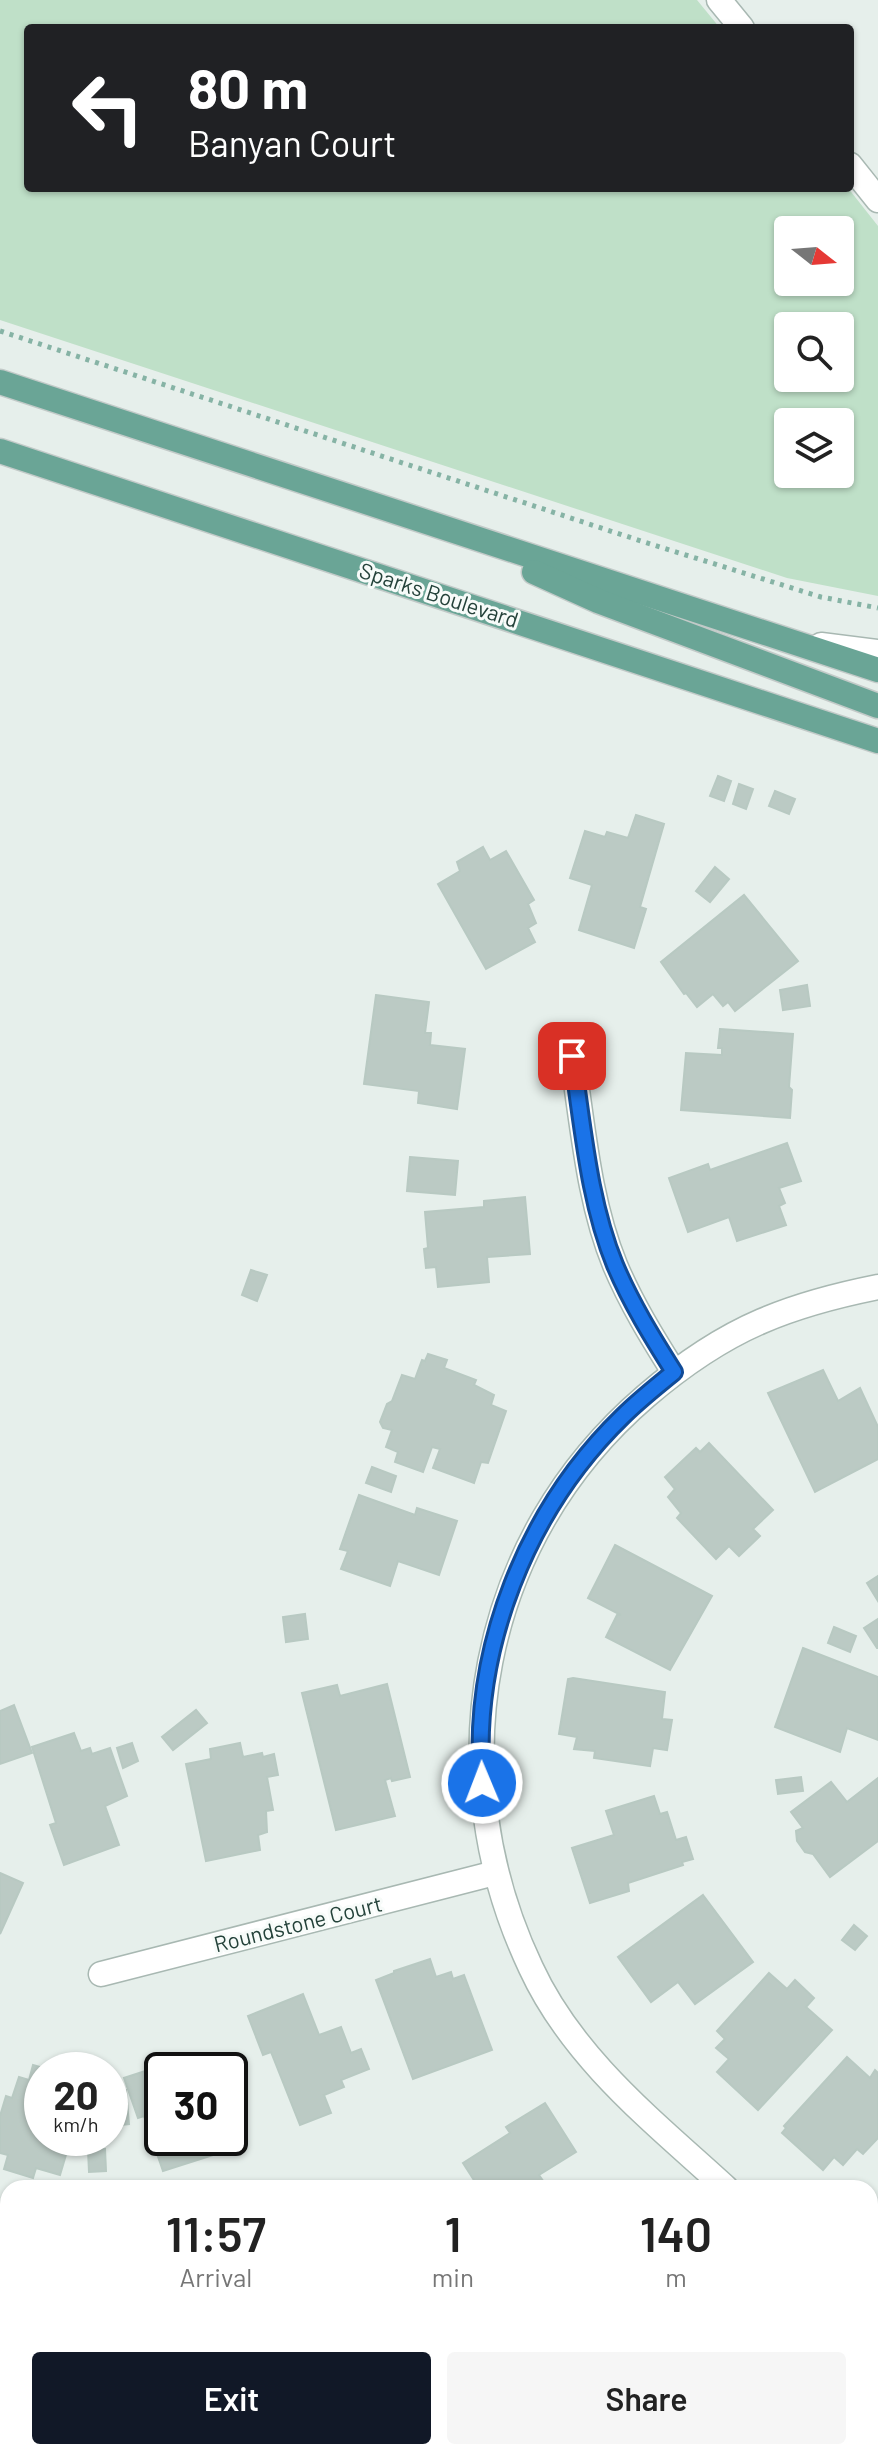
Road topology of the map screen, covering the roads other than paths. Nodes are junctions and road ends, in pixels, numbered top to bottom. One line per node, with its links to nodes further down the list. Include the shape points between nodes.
1 (719, 0): 2 (street)
2 (739, 24)
3 (854, 170): 4 (street)
4 (878, 200)
5 (0, 382): 7 (main road)
6 (0, 451): 12 (main road, Sparks Boulevard)
7 (412, 518): 8 (main road); 11 (main road, via 598,601)
8 (792, 642): 9 (street); 10 (main road)
9 (878, 652)
10 (878, 670)
11 (878, 706)
12 (878, 741)
13 (572, 1056): 15 (street, via 594,1197 615,1264)
14 (878, 1287): 15 (street, via 761,1321)
15 (674, 1372): 16 (street, via 622,1416 580,1463 546,1513 517,1571 496,1631 483,1699 480,1761)
16 (495, 1873): 17 (street, Roundstone Court); 18 (street, via 532,1971 568,2031 611,2083)
17 (101, 1974)
18 (717, 2180)

